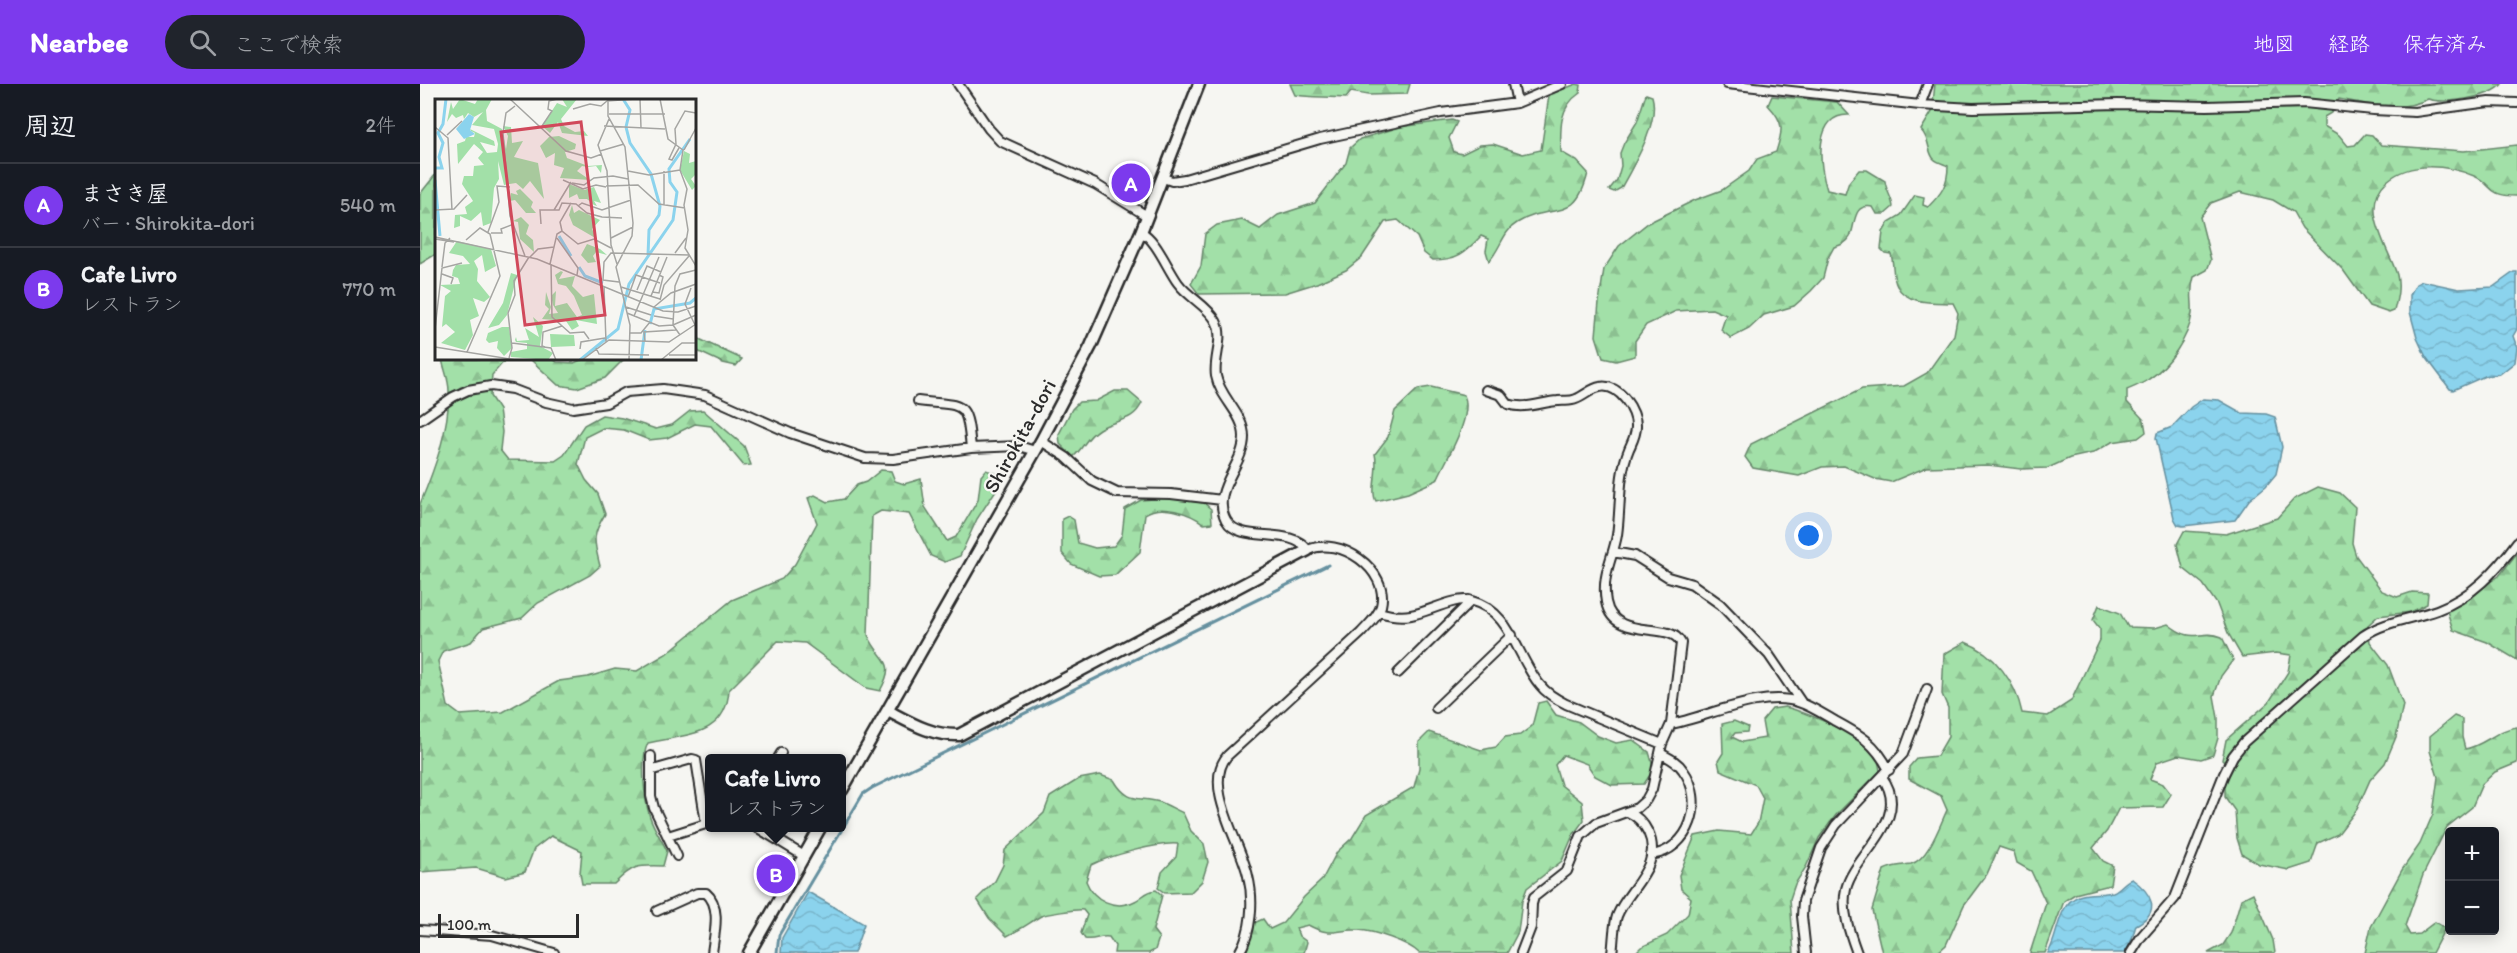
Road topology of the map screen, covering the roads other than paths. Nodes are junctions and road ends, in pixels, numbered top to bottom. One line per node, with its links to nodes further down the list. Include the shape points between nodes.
1 (958, 84): 11 (street, via 1000,141 1095,184)
2 (1199, 84): 10 (street, Shirokita-dori)
3 (1513, 84): 7 (street)
4 (1562, 84): 7 (street)
5 (1727, 84): 9 (street)
6 (1928, 84): 9 (street)
7 (1517, 103): 10 (street, via 1389,123 1185,179)
8 (2517, 103): 9 (street, via 2489,102 2406,112 2304,103 2003,108)
9 (1920, 105)
10 (1162, 178): 11 (street, Shirokita-dori)
11 (1147, 216): 12 (street, Shirokita-dori)
12 (1141, 232): 16 (street, Shirokita-dori, via 1091,346); 19 (street, via 1151,239 1186,294 1216,321 1220,332 1216,375 1244,436)
13 (1486, 390): 22 (street, via 1501,395 1508,404 1523,407 1570,401 1599,387 1621,395 1635,416 1636,426 1624,464)
14 (918, 401): 17 (street, via 964,410)
15 (420, 420): 17 (street, via 453,397 491,386 573,408 606,402 626,392 663,389 705,395 789,433 865,458 893,459)
16 (1041, 441): 18 (street, Shirokita-dori); 19 (street, via 1092,481 1117,493)
17 (971, 448): 18 (street, via 1019,446)
18 (1035, 452): 30 (street, Shirokita-dori)
19 (1222, 500): 21 (street, via 1225,519 1237,530 1290,539 1303,543)
20 (2517, 542): 58 (street, via 2485,581 2453,602 2363,636 2244,742 2224,774 2175,898)
21 (1308, 550): 24 (street, via 1329,546 1362,562 1380,586); 30 (street, via 959,735 931,733)
22 (1613, 552): 28 (street, via 1635,556 1668,577 1692,584 1720,604 1769,655); 31 (street, via 1606,578 1610,612 1629,627 1675,635 1681,643)
23 (1469, 600): 24 (street, via 1408,616); 25 (street, via 1491,610); 26 (street)
24 (1379, 612): 53 (street, via 1321,672 1227,756 1219,770 1221,795 1248,874 1251,895 1247,935)
25 (1512, 636): 29 (street); 32 (street, via 1540,685 1551,696)
26 (1398, 674)
27 (1927, 689): 36 (street, via 1908,746)
28 (1801, 702): 31 (street, via 1759,700); 36 (street, via 1861,735)
29 (1436, 708)
30 (888, 711): 38 (street, Shirokita-dori)
31 (1671, 724): 32 (street)
32 (1662, 744): 33 (street)
33 (1660, 753): 40 (street, via 1657,774 1646,800); 45 (street, via 1683,769 1695,809 1688,830 1678,842 1671,849)
34 (651, 756): 35 (street)
35 (652, 770): 39 (street, via 696,760); 44 (street, via 653,802)
36 (1889, 770): 37 (street)
37 (1882, 777): 56 (street, via 1836,825 1821,848 1803,901); 57 (street, via 1889,798 1887,823 1845,891 1844,904)
38 (846, 783)
39 (705, 807)
40 (1628, 812): 45 (street, via 1647,830); 54 (street, via 1596,823 1581,836 1567,871 1534,897 1529,937)
41 (705, 824): 44 (street)
42 (765, 832): 47 (street)
43 (818, 832): 47 (street)
44 (668, 836): 46 (street)
45 (1651, 855): 55 (street, via 1645,874 1618,914)
46 (678, 856)
47 (804, 856): 52 (street)
48 (657, 911): 51 (street, via 697,893 706,893 714,904 716,918)
49 (420, 930): 50 (street, via 492,935)
50 (554, 953)
51 (712, 953)
52 (749, 953)
53 (1239, 953)
54 (1521, 953)
55 (1612, 953)
56 (1806, 953)
57 (1857, 953)
58 (2131, 953)

